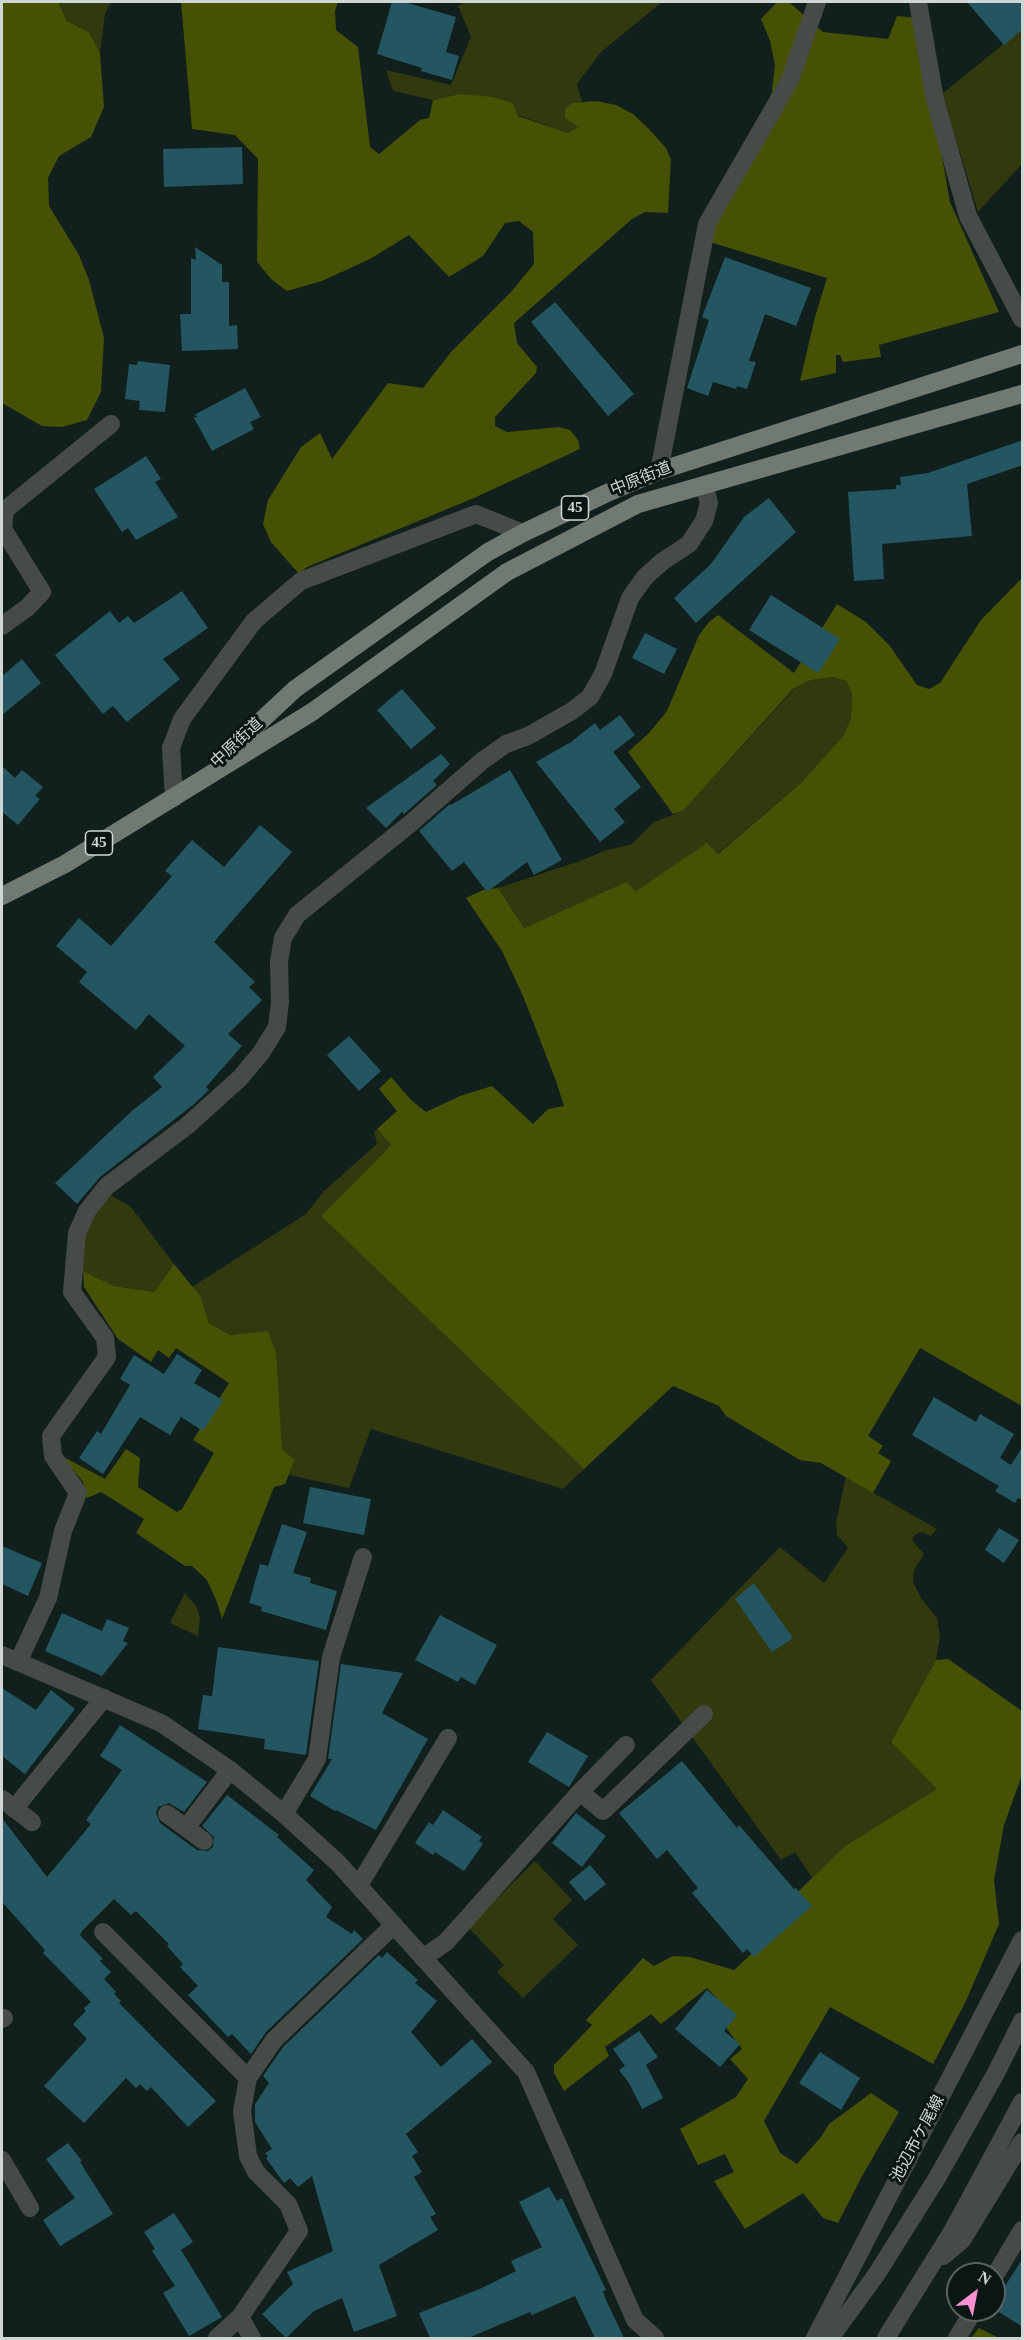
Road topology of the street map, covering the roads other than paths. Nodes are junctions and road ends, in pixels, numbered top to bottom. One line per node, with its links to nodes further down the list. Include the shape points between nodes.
1 (817, 2): 7 (street, via 790,81 708,224)
2 (918, 2): 3 (street, via 935,100 968,216)
3 (1023, 320)
4 (1023, 354): 7 (main road, 中原街道 / 45)
5 (1023, 393): 8 (main road, 中原街道 / 45)
6 (111, 424): 10 (street, via 5,510 3,529 42,592)
7 (659, 471): 9 (main road, 中原街道 / 45)
8 (704, 485): 11 (main road, 中原街道 / 45, via 638,504 507,572 312,712); 15 (street, via 709,503 704,521 689,544 645,577 630,598 603,674 590,697 482,761 297,915 283,938 277,1027 261,1053 240,1078 188,1125 106,1186 87,1210 77,1233 72,1292 105,1338 107,1357 51,1436 53,1456 78,1493 63,1531 48,1598)
9 (523, 533): 11 (main road, 中原街道 / 45, via 488,552 295,689); 12 (street, via 476,514 301,581 254,621 182,719 171,748)
10 (2, 626)
11 (193, 784): 12 (main road, 中原街道 / 45)
12 (174, 798): 13 (main road, 中原街道 / 45, via 65,864)
13 (2, 896)
14 (363, 1557): 24 (street, via 331,1657 317,1759)
15 (10, 1658): 16 (street)
16 (104, 1698): 20 (street, via 161,1723); 22 (street)
17 (704, 1714): 21 (street, via 603,1811)
18 (448, 1738): 28 (street)
19 (626, 1745): 21 (street)
20 (230, 1770): 24 (street); 26 (street)
21 (579, 1792): 32 (street, via 446,1942)
22 (8, 1804): 25 (street)
23 (167, 1814): 26 (street)
24 (284, 1814): 28 (street)
25 (32, 1822)
26 (186, 1828): 27 (street)
27 (204, 1841)
28 (359, 1885): 29 (street)
29 (394, 1925): 32 (street); 34 (street, via 274,2040)
30 (103, 1932): 34 (street)
31 (1023, 1940): 47 (street, 池辺市ケ尾線)
32 (423, 1958): 46 (street, via 526,2072 635,2320)
33 (1023, 2021): 48 (street, 池辺市ケ尾線, via 937,2178 876,2275)
34 (248, 2078): 42 (street, via 242,2111 248,2156 256,2172 288,2204 299,2231)
35 (1023, 2102): 41 (street)
36 (1023, 2142): 41 (street, via 962,2240)
37 (2, 2160): 38 (street)
38 (30, 2208)
39 (1023, 2230): 40 (street)
40 (1003, 2262)
41 (932, 2264): 49 (street)
42 (240, 2317): 44 (street); 45 (street)
43 (967, 2322): 50 (street)
44 (217, 2338)
45 (252, 2338)
46 (655, 2338)
47 (815, 2338)
48 (830, 2338)
49 (886, 2338)
50 (957, 2338)

